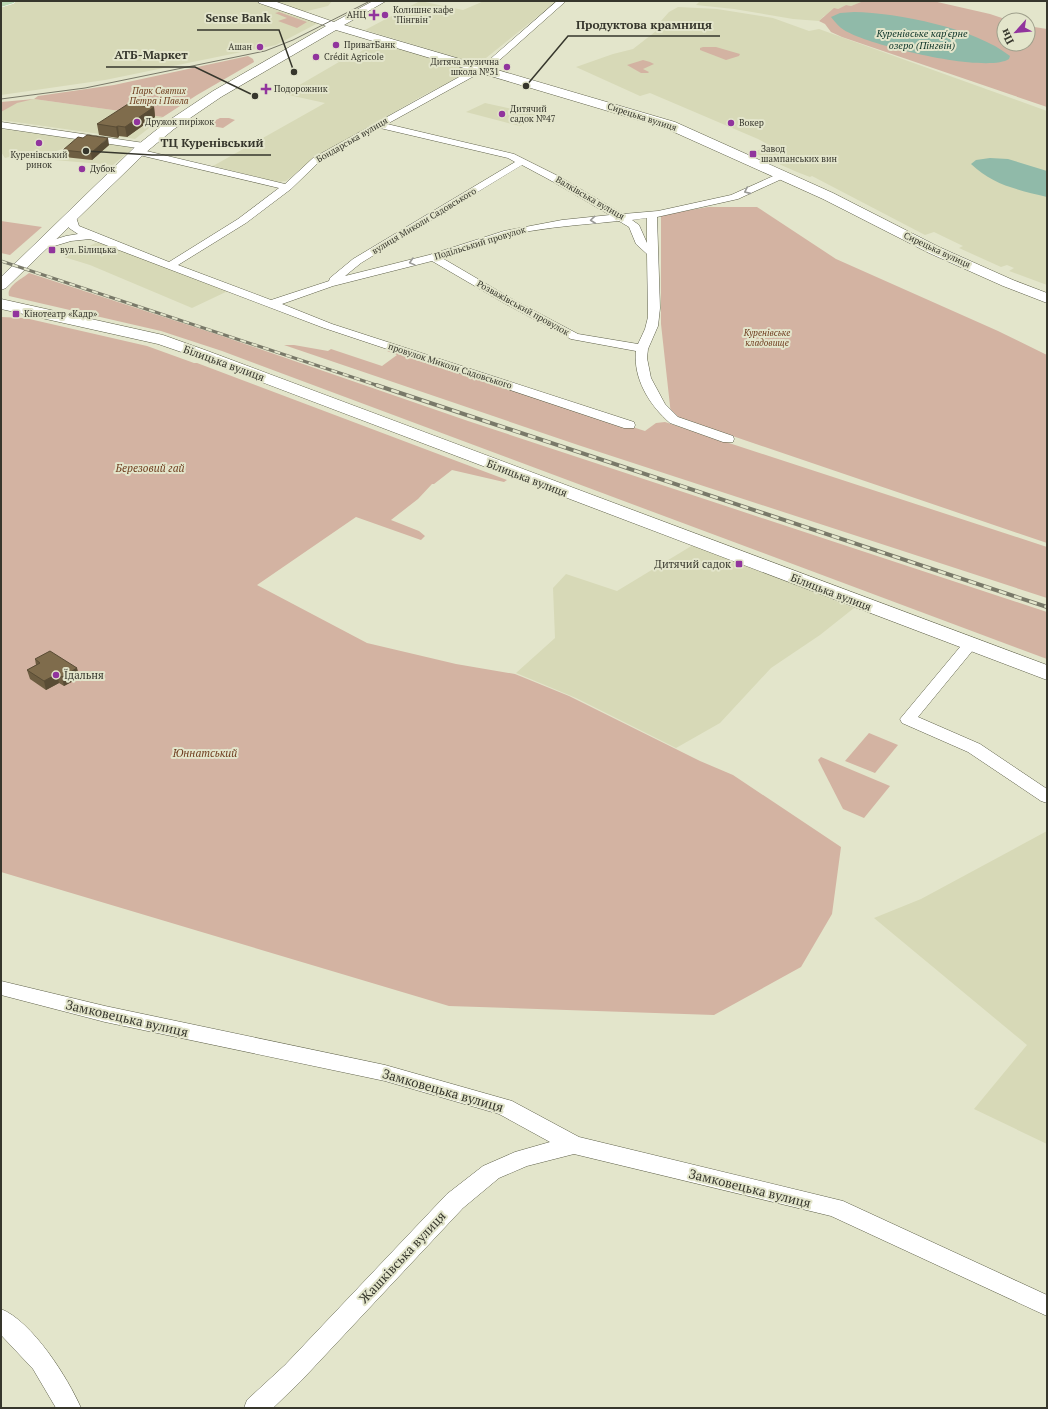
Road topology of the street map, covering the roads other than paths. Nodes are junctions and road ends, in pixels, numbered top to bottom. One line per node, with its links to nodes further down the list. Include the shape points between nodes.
1 (10, 1): 5 (main road)
2 (263, 1): 6 (main road, Сирецька вулиця)
3 (381, 1): 6 (main road)
4 (562, 1): 7 (street, Бондарська вулиця, via 491,63)
5 (1, 4)
6 (334, 26): 7 (main road, Сирецька вулиця); 10 (main road, via 222,90)
7 (481, 68): 9 (street, Бондарська вулиця); 12 (main road, Сирецька вулиця, via 664,122)
8 (1, 125): 10 (street)
9 (377, 125): 11 (street, Валківська вулиця, via 511,156); 13 (street, Бондарська вулиця, via 316,160)
10 (141, 149): 13 (street); 15 (main road)
11 (521, 162): 16 (street, Валківська вулиця); 23 (street, вулиця Миколи Садовського, via 357,261)
12 (783, 175): 14 (street, Подільський провулок, one-way to 14, via 734,197); 24 (main road, Сирецька вулиця, via 934,250)
13 (287, 187): 21 (street, Бондарська вулиця, via 242,220)
14 (652, 215): 16 (street, Подільський провулок); 19 (street)
15 (71, 217): 17 (street, via 74,228); 18 (main road)
16 (624, 217): 19 (street, Валківська вулиця, via 636,226 641,244); 20 (street, Подільський провулок, one-way to 20, via 530,228)
17 (91, 236): 18 (street, via 70,238); 21 (street)
18 (41, 246): 22 (main road)
19 (652, 253): 27 (street, via 652,326)
20 (433, 256): 23 (street, Подільський провулок, one-way to 23); 27 (street, Розважівський провулок, via 575,337)
21 (171, 265): 26 (street)
22 (1, 284)
23 (329, 284): 26 (street, Подільський провулок)
24 (1047, 298)
25 (1, 304): 30 (main road, Білицька вулиця, via 162,340)
26 (272, 304): 28 (street, провулок Миколи Садовського, via 328,326)
27 (642, 348): 29 (street, via 645,382 667,415 674,420)
28 (629, 425)
29 (728, 439)
30 (970, 644): 31 (main road, Білицька вулиця); 32 (street, via 908,719 978,751)
31 (1047, 674)
32 (1047, 798)
33 (1, 988): 34 (street, Замковецька вулиця, via 105,1014 385,1073 505,1107)
34 (574, 1145): 35 (street, Замковецька вулиця, via 835,1208); 38 (street, Жашківська вулиця, via 523,1158 491,1172 455,1201 293,1373)
35 (1047, 1306)
36 (1, 1320): 37 (street, via 41,1361)
37 (69, 1408)
38 (256, 1408)

